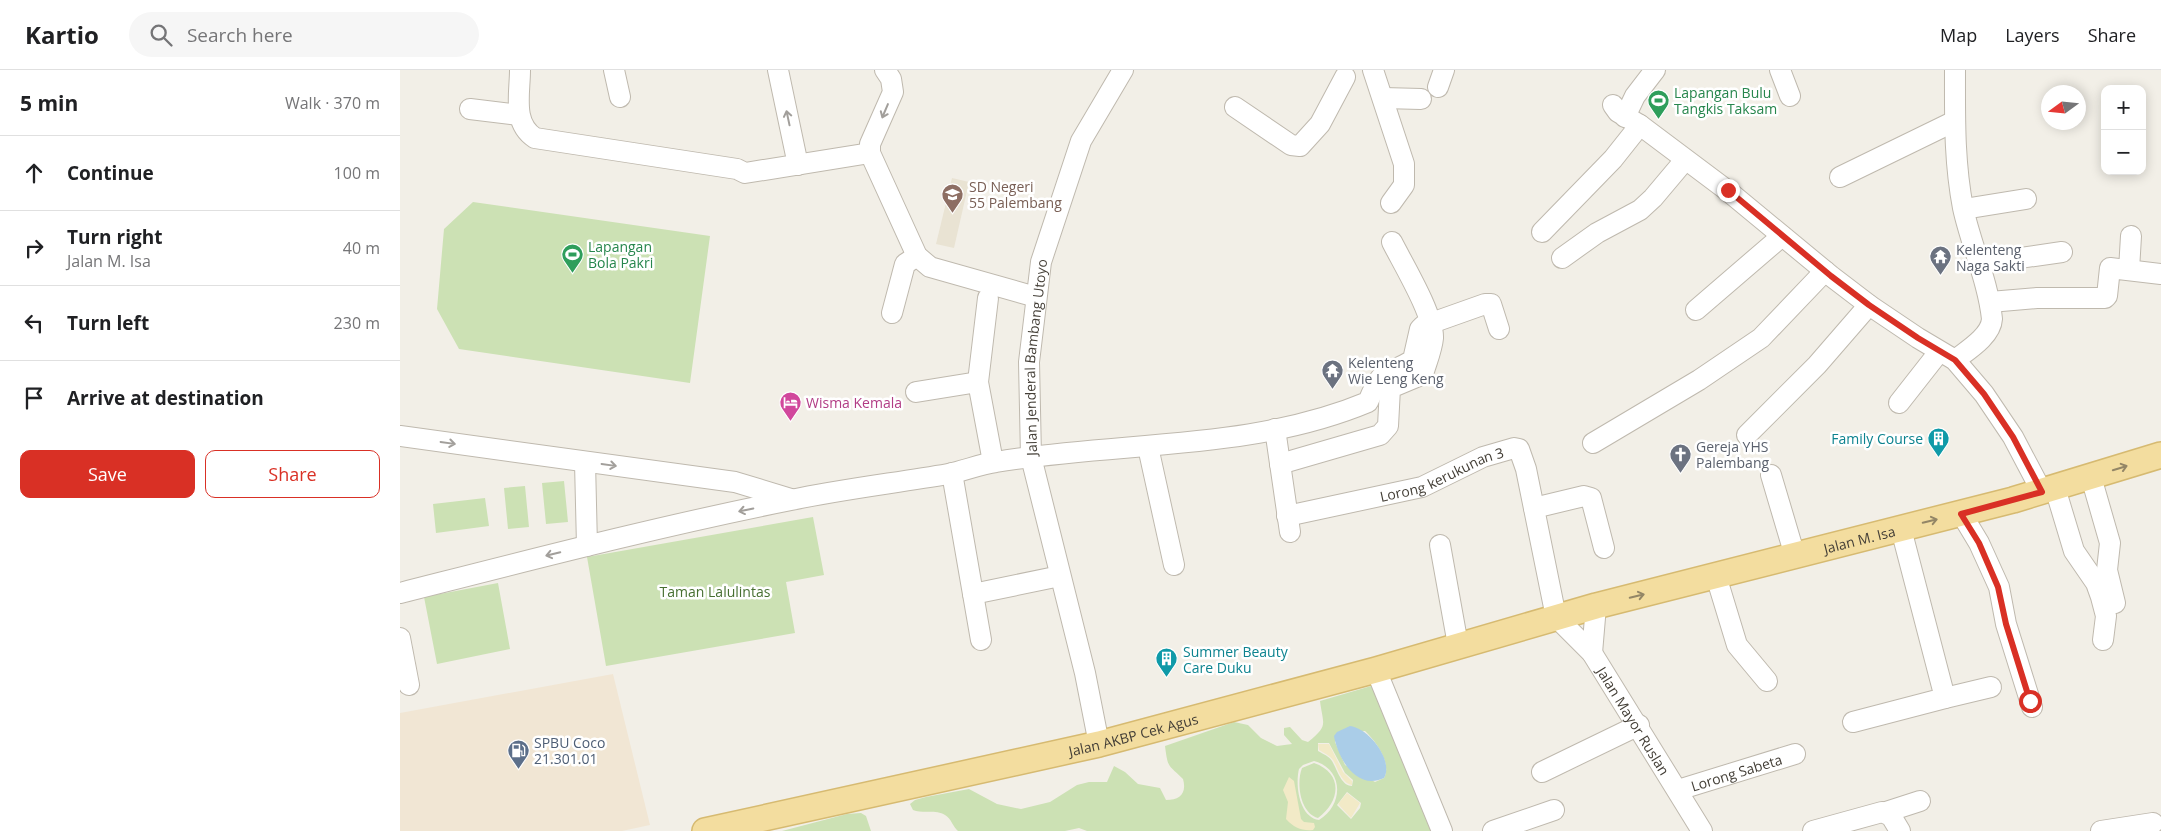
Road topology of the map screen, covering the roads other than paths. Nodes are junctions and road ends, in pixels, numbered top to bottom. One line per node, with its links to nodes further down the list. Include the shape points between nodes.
1 (520, 70): 17 (street)
2 (614, 70): 12 (street)
3 (778, 70): 22 (street, one-way to 3)
4 (885, 70): 20 (street, one-way to 20, via 893,92 870,144)
5 (1123, 70): 38 (street, Jalan Jenderal Bambang Utoyo, via 1081,141 1041,262)
6 (1655, 70): 18 (street, via 1635,96)
7 (1780, 70): 11 (street)
8 (1955, 70): 19 (street)
9 (1342, 74): 10 (street); 15 (street, via 1320,124 1298,147)
10 (1374, 74): 13 (street)
11 (1790, 96)
12 (620, 97)
13 (1383, 98): 14 (street); 25 (street, via 1404,164 1404,185)
14 (1421, 99)
15 (1235, 107)
16 (470, 109): 17 (street)
17 (519, 115): 22 (street, via 526,131 535,138 745,172)
18 (1626, 116): 21 (street); 27 (street, via 1613,159)
19 (1955, 121): 23 (street); 26 (street, via 1954,148)
20 (870, 153): 22 (street); 32 (street)
21 (1685, 160): 28 (street, via 1728,190); 33 (street, via 1640,210)
22 (798, 165)
23 (1840, 177)
24 (2026, 199): 26 (street)
25 (1391, 203)
26 (1964, 210): 34 (street)
27 (1542, 232)
28 (1782, 236): 36 (street); 42 (street)
29 (2131, 236): 35 (street)
30 (1392, 242): 44 (street)
31 (2062, 252): 34 (street)
32 (917, 256): 38 (street, via 930,267); 43 (street, via 904,266)
33 (1562, 258)
34 (1978, 264): 40 (street)
35 (2129, 270): 37 (street); 40 (street, via 2110,268 2108,296 2105,298)
36 (1825, 272): 41 (street); 53 (street, via 1761,338 1700,380)
37 (2161, 274)
38 (1036, 297): 56 (street, Jalan Jenderal Bambang Utoyo, via 1029,362)
39 (988, 298): 47 (street)
40 (1990, 302): 46 (street, via 1992,327)
41 (1869, 305): 46 (street); 51 (street, via 1818,365)
42 (1696, 310)
43 (892, 314)
44 (1431, 324): 45 (street, via 1490,304); 50 (street, via 1420,329 1413,360 1384,373 1377,380 1368,402 1337,415); 59 (street, via 1433,339 1424,372 1390,388 1388,426 1380,435)
45 (1499, 330)
46 (1947, 356): 49 (street); 63 (street, via 1984,394)
47 (978, 382): 48 (street); 58 (street)
48 (916, 392)
49 (1899, 403)
50 (1275, 429): 54 (street); 59 (street)
51 (1747, 435)
52 (400, 436): 57 (street, one-way to 57)
53 (1594, 444)
54 (1148, 447): 56 (street); 72 (street)
55 (2161, 456): 62 (main road, Jalan M. Isa, one-way to 55)
56 (1031, 457): 58 (street); 73 (street, Jalan Jenderal Bambang Utoyo)
57 (585, 462): 64 (street, one-way to 64, via 735,482); 68 (street)
58 (993, 462): 60 (street)
59 (1280, 464): 65 (street, Lorong kerukunan 3, via 1288,524 1422,487 1483,457 1514,448 1521,452)
60 (952, 473): 64 (street); 76 (street)
61 (1771, 475): 71 (street)
62 (2091, 476): 63 (main road, Jalan M. Isa); 78 (street, via 2110,543 2108,578)
63 (2048, 490): 66 (main road, Jalan M. Isa); 82 (street, via 2074,551 2101,597 2106,616)
64 (793, 499): 68 (street, one-way to 68)
65 (1534, 508): 70 (street, via 1584,496 1591,498); 79 (street, Lorong kerukunan 3)
66 (1961, 514): 67 (main road, Jalan M. Isa, one-way to 66); 90 (street, via 1979,543 1998,587)
67 (1901, 529): 71 (main road, Jalan M. Isa); 89 (street)
68 (587, 546): 75 (street, one-way to 75)
69 (1440, 546): 83 (street)
70 (1604, 548)
71 (1795, 556): 74 (main road, Jalan M. Isa)
72 (1174, 565)
73 (1060, 576): 76 (street); 93 (street, Jalan Jenderal Bambang Utoyo)
74 (1716, 576): 77 (main road, Jalan M. Isa, one-way to 74); 86 (street, via 1737,645)
75 (400, 593)
76 (973, 594): 81 (street)
77 (1596, 606): 79 (main road, Jalan M. Isa); 84 (street)
78 (2117, 611)
79 (1556, 617): 83 (main road, Jalan AKBP Cek Agus); 84 (street, Jalan Mayor Ruslan)
80 (400, 638): 87 (street)
81 (981, 640)
82 (2103, 640)
83 (1458, 645): 85 (main road, Jalan AKBP Cek Agus)
84 (1592, 653): 92 (street, Jalan Mayor Ruslan)
85 (1376, 670): 93 (main road, Jalan AKBP Cek Agus); 102 (street)
86 (1767, 681)
87 (409, 685)
88 (1991, 687): 89 (street)
89 (1945, 698): 91 (street)
90 (2032, 707)
91 (1853, 722)
92 (1639, 726): 95 (street); 96 (street, Jalan Mayor Ruslan)
93 (1099, 744): 101 (main road, Jalan AKBP Cek Agus)
94 (1795, 754): 96 (street, Lorong Sabeta)
95 (1542, 772)
96 (1678, 790): 104 (street, Jalan Mayor Ruslan)
97 (1920, 801): 99 (street)
98 (1554, 810): 103 (street)
99 (1886, 812): 105 (street, via 1875,812); 106 (street)
100 (2153, 822): 107 (street)
101 (705, 831)
102 (1442, 831)
103 (1493, 831)
104 (1702, 831)
105 (1814, 831)
106 (1900, 831)
107 (2102, 831)

